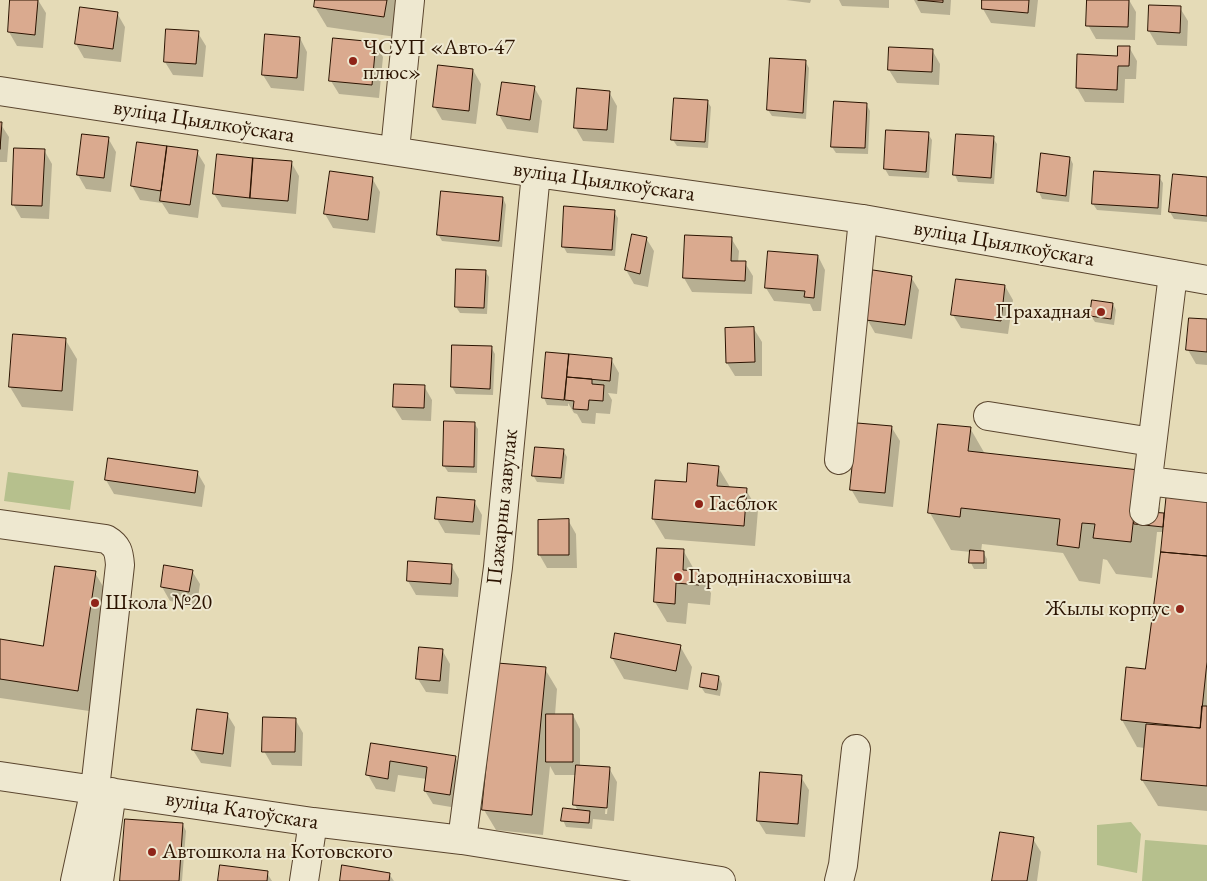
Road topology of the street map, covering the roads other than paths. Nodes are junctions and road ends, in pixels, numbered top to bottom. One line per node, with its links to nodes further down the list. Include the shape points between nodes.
1 (410, 0): 3 (street)
2 (0, 91): 3 (street, вуліца Цыялкоўскага)
3 (395, 150): 4 (street, вуліца Цыялкоўскага)
4 (536, 173): 5 (street, вуліца Цыялкоўскага); 19 (street, Пажарны завулак, via 498,567)
5 (863, 219): 6 (street, вуліца Цыялкоўскага); 10 (street)
6 (1172, 274): 7 (street, вуліца Цыялкоўскага); 9 (street)
7 (1207, 280)
8 (988, 416): 9 (street)
9 (1152, 442): 11 (street)
10 (839, 460)
11 (1148, 481): 12 (street); 13 (street)
12 (1207, 488)
13 (1144, 511)
14 (0, 524): 17 (street, via 106,539 115,545 119,554)
15 (856, 749): 25 (street)
16 (0, 776): 17 (street, вуліца Катоўскага)
17 (103, 791): 18 (street, вуліца Катоўскага); 21 (street); 22 (street)
18 (313, 822): 19 (street, вуліца Катоўскага); 23 (street)
19 (462, 840): 20 (street, вуліца Катоўскага)
20 (666, 877): 24 (street, вуліца Катоўскага)
21 (75, 881)
22 (99, 881)
23 (304, 881)
24 (720, 881)
25 (839, 881)

